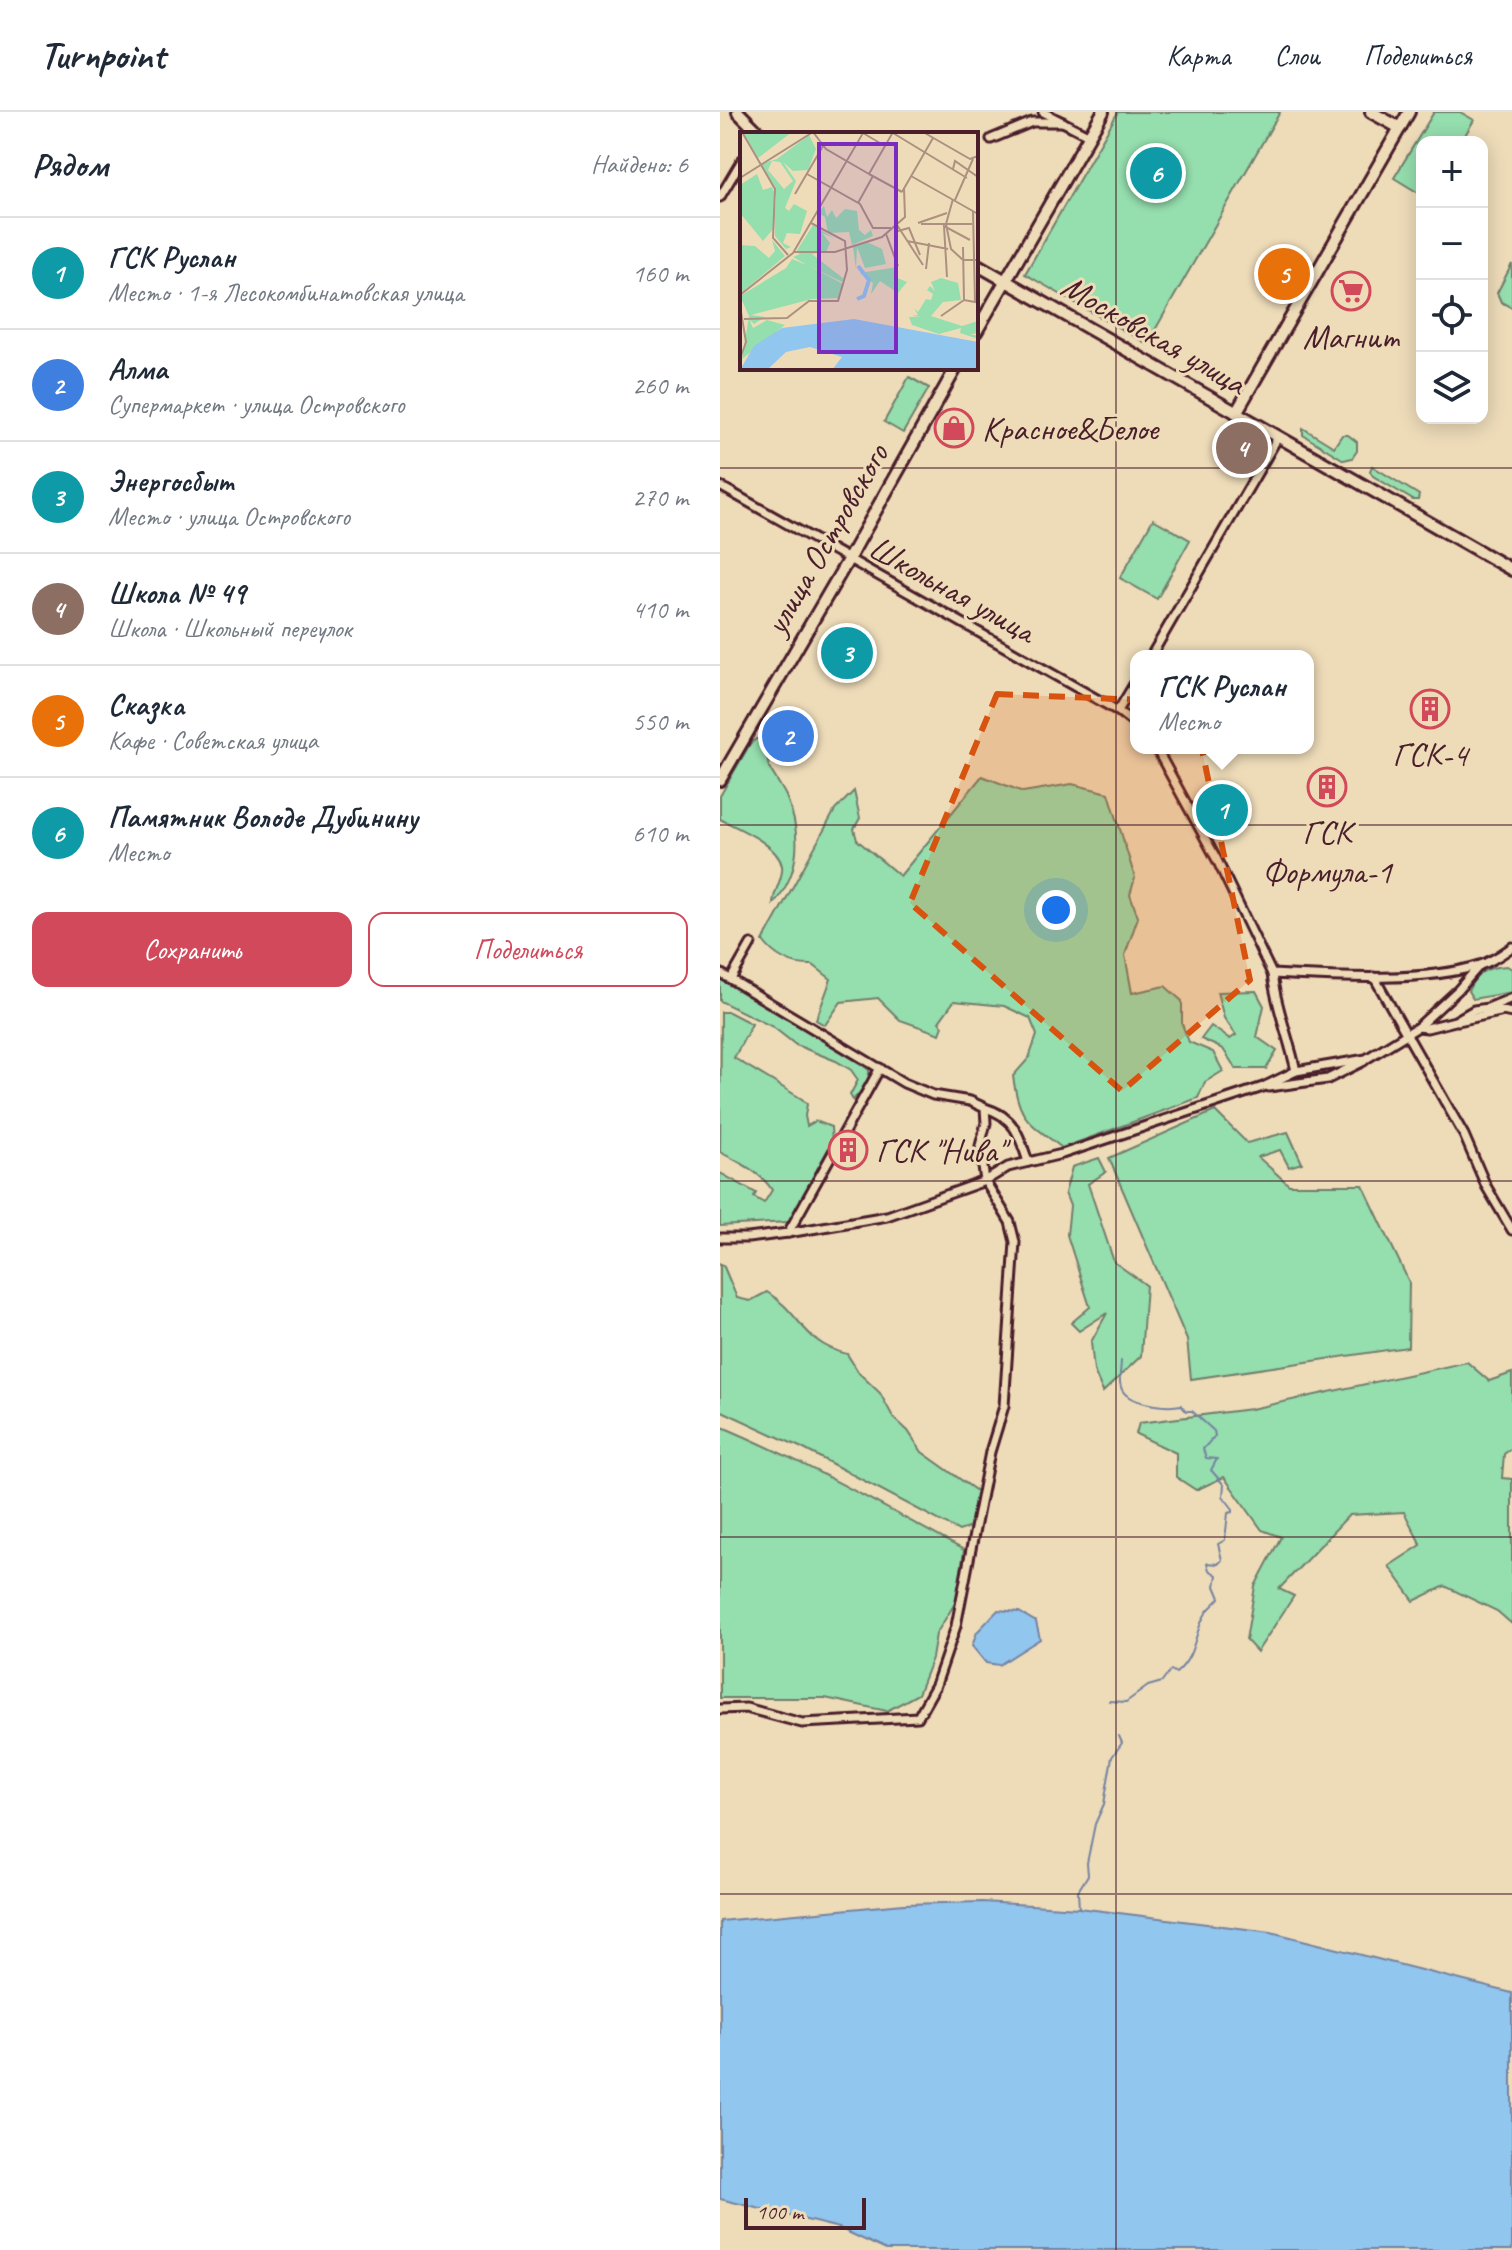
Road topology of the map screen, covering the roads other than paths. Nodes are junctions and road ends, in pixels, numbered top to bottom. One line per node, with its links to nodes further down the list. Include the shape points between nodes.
1 (738, 112): 8 (main road)
2 (1043, 112): 6 (street)
3 (1103, 112): 9 (main road)
4 (1371, 112): 7 (main road)
5 (1409, 112): 7 (main road)
6 (1063, 122): 9 (street); 10 (street, via 1032,122)
7 (1400, 128): 17 (main road)
8 (758, 132)
9 (1090, 136): 14 (main road)
10 (991, 139)
11 (740, 163): 12 (street)
12 (720, 197)
13 (978, 265): 14 (main road, Московская улица)
14 (1005, 281): 15 (main road); 17 (main road, Московская улица)
15 (978, 328)
16 (955, 370): 20 (main road, улица Островского)
17 (1236, 413): 18 (main road, Московская улица)
18 (1278, 437): 21 (main road, Московская улица); 22 (street)
19 (720, 486): 20 (street, Школьная улица)
20 (848, 560): 24 (street, Школьная улица); 27 (main road, улица Островского)
21 (1512, 570)
22 (1154, 650)
23 (1130, 691): 24 (street)
24 (1118, 711): 25 (street, Школьная улица)
25 (1130, 720)
26 (1159, 754): 32 (street)
27 (720, 780)
28 (751, 944): 34 (street)
29 (1512, 947): 30 (street)
30 (1479, 966): 33 (street); 40 (street)
31 (720, 973): 34 (street)
32 (1272, 974): 33 (street); 44 (street)
33 (1374, 977): 41 (street)
34 (731, 979): 43 (street)
35 (1512, 998): 36 (street)
36 (1488, 1008): 37 (street); 39 (street)
37 (1502, 1011): 38 (street); 39 (street)
38 (1512, 1013)
39 (1455, 1021): 40 (street)
40 (1418, 1027): 41 (street)
41 (1407, 1035): 42 (street); 49 (street)
42 (1366, 1059): 44 (street); 45 (street, via 1328,1079)
43 (880, 1068): 46 (street, via 933,1095); 50 (street)
44 (1296, 1071): 45 (street)
45 (1263, 1087): 47 (street)
46 (985, 1108): 47 (street, via 1012,1122); 48 (street, via 980,1146)
47 (1028, 1162): 48 (street)
48 (985, 1181): 50 (street, via 887,1216); 52 (street, via 1010,1222 1015,1242 1004,1406 956,1626 936,1685 918,1717 908,1719 802,1723 746,1708)
49 (1512, 1230)
50 (788, 1233): 51 (street)
51 (720, 1238)
52 (720, 1709)

